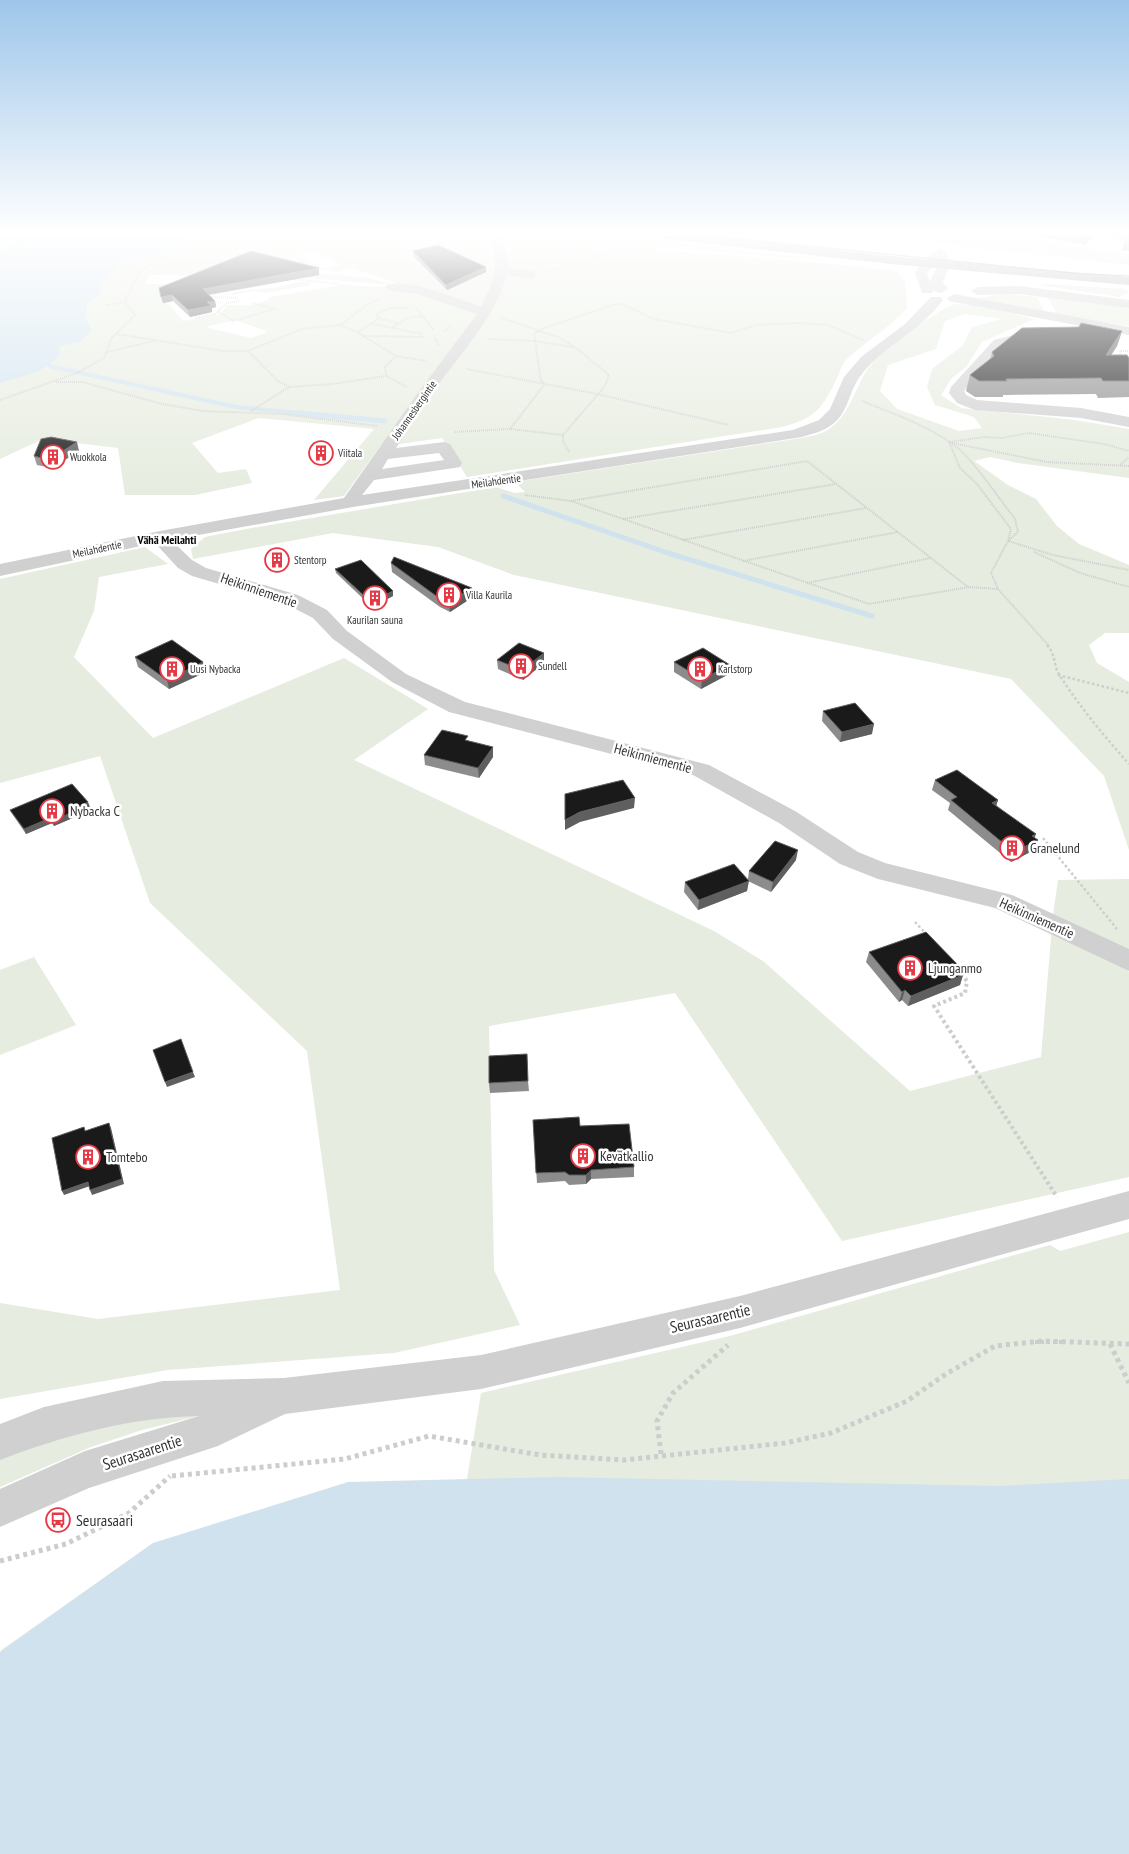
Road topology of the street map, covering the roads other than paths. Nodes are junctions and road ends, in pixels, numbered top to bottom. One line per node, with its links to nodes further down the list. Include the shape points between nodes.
1 (477, 322): 7 (street, Johannesbergintie)
2 (914, 322): 9 (street, Meilahdentie, via 866,360 851,377 837,411 825,423 796,434)
3 (1076, 322): 4 (street)
4 (1097, 326): 5 (street); 6 (street, via 1095,329 1056,331 1043,338 1017,338 999,344 956,390 956,394 975,405 1081,413)
5 (1129, 331)
6 (1129, 422)
7 (383, 455): 8 (street, Johannesbergintie); 8 (street, via 444,447 454,463)
8 (369, 476): 9 (street, Johannesbergintie, via 352,497)
9 (353, 502): 10 (street, Meilahdentie)
10 (184, 531): 11 (street, Meilahdentie); 12 (street, via 187,538)
11 (160, 536): 12 (street, Heikinniementie); 13 (street, Meilahdentie)
12 (181, 559): 14 (street, Heikinniementie, via 199,572 291,599 320,614 340,635 399,678 457,706 701,770 786,817 849,858 878,870 1003,901)
13 (0, 570)
14 (1129, 961)
15 (1129, 1205): 16 (street, Seurasaarentie, via 740,1312 481,1372)
16 (284, 1396): 17 (street, Seurasaarentie, via 163,1398 44,1425); 18 (street, Seurasaarentie, via 218,1428 85,1470)
17 (0, 1442)
18 (0, 1508)

